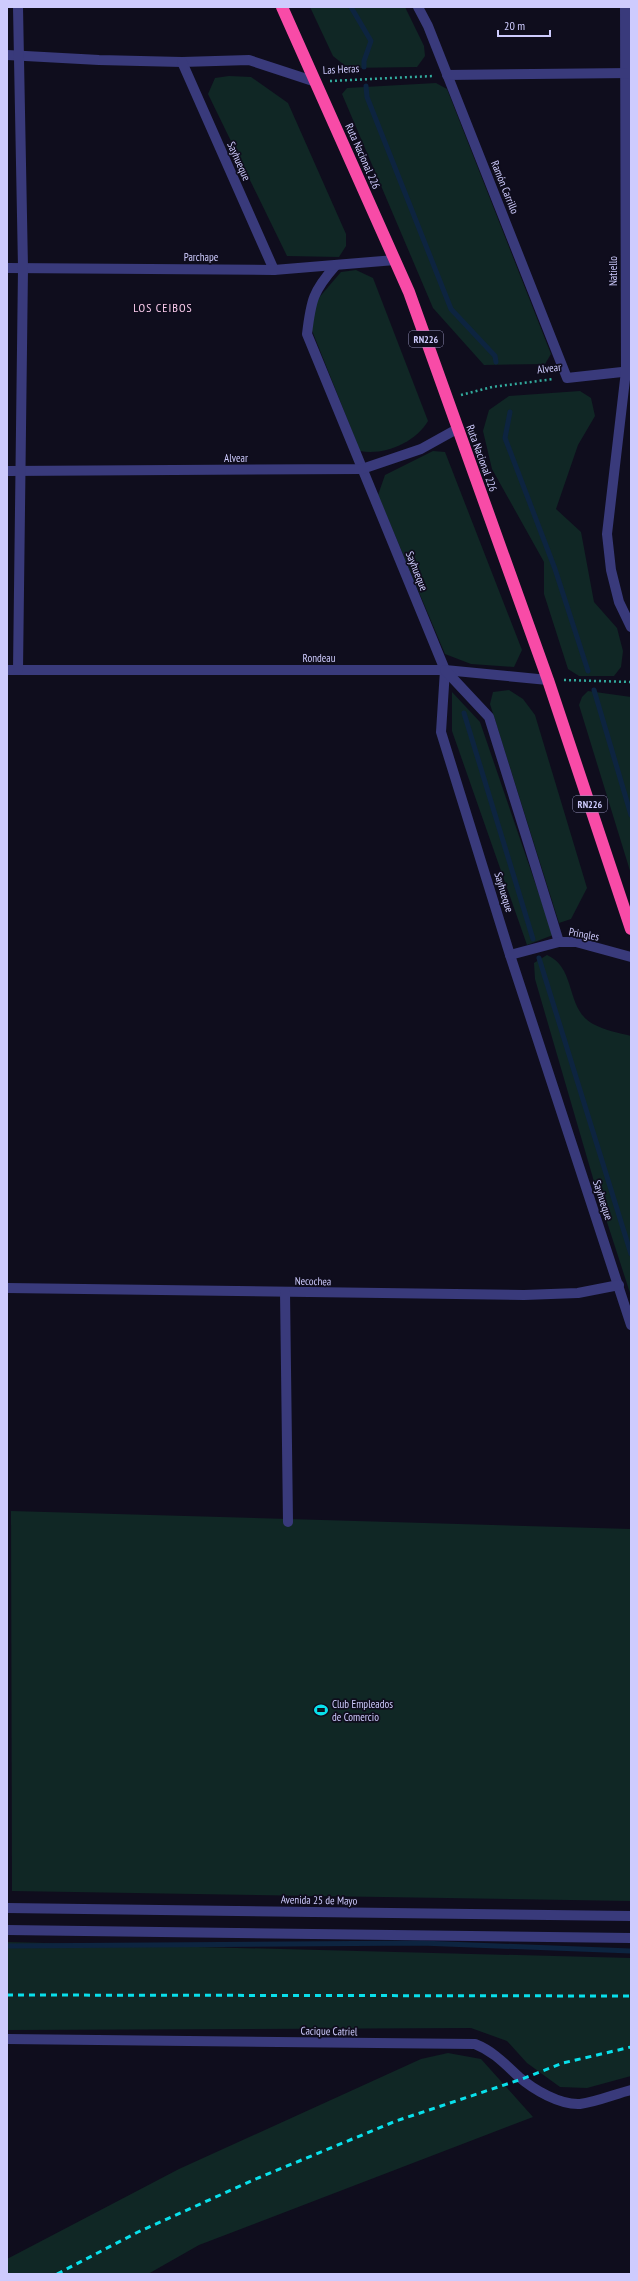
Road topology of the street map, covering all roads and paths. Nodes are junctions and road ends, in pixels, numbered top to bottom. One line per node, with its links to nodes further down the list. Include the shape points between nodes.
1 (18, 7): 6 (street)
2 (282, 7): 10 (highway, Ruta Nacional 226 / RN226)
3 (418, 7): 9 (street, Ramón Carrillo)
4 (625, 7): 8 (street, Natiello)
5 (7, 55): 6 (street, Las Heras)
6 (19, 56): 7 (street, Las Heras); 14 (street)
7 (182, 62): 10 (street, Las Heras, via 250,60); 15 (street, Sayhueque)
8 (628, 73): 9 (street); 16 (street, Natiello)
9 (447, 75): 10 (path, Las Heras); 17 (street, Ramón Carrillo)
10 (316, 82): 11 (highway, Ruta Nacional 226 / RN226)
11 (395, 260): 12 (street, Parchape); 18 (highway, Ruta Nacional 226 / RN226, via 409,292)
12 (336, 265): 15 (street, Parchape); 20 (street, Sayhueque, via 318,285 310,309 307,334)
13 (7, 268): 14 (street, Parchape)
14 (23, 268): 15 (street, Parchape); 22 (street)
15 (274, 270)
16 (628, 371): 17 (street, Alvear); 23 (street, Natiello, via 607,534 611,570 620,602)
17 (567, 378): 18 (path, Alvear, via 492,387 468,392)
18 (447, 401): 19 (highway, Ruta Nacional 226 / RN226)
19 (457, 429): 20 (street, Alvear, via 421,449); 27 (highway, Ruta Nacional 226 / RN226)
20 (362, 469): 22 (street, Alvear); 26 (street, Sayhueque)
21 (7, 471): 22 (street, Alvear)
22 (20, 471): 25 (street)
23 (631, 627)
24 (7, 670): 25 (street, Rondeau)
25 (18, 670): 26 (street, Rondeau)
26 (445, 670): 27 (street, Rondeau); 30 (street, via 489,717); 31 (street, Sayhueque, via 441,732)
27 (548, 680): 28 (path); 29 (highway, Ruta Nacional 226 / RN226)
28 (631, 682)
29 (631, 929)
30 (560, 942): 31 (street, Pringles); 32 (street, Pringles, via 576,942)
31 (510, 955): 33 (street, Sayhueque)
32 (631, 957)
33 (619, 1285): 35 (street, Necochea, via 578,1293 524,1295); 36 (street, Sayhueque)
34 (7, 1288): 35 (street, Necochea)
35 (286, 1292): 37 (street)
36 (631, 1325)
37 (288, 1522)
38 (7, 1908): 39 (street, Avenida 25 de Mayo)
39 (631, 1916)
40 (7, 1930): 41 (street)
41 (631, 1938)
42 (7, 2039): 43 (street, Cacique Catriel, via 475,2044 489,2049 522,2079 549,2096 565,2102 580,2104)
43 (631, 2090)

